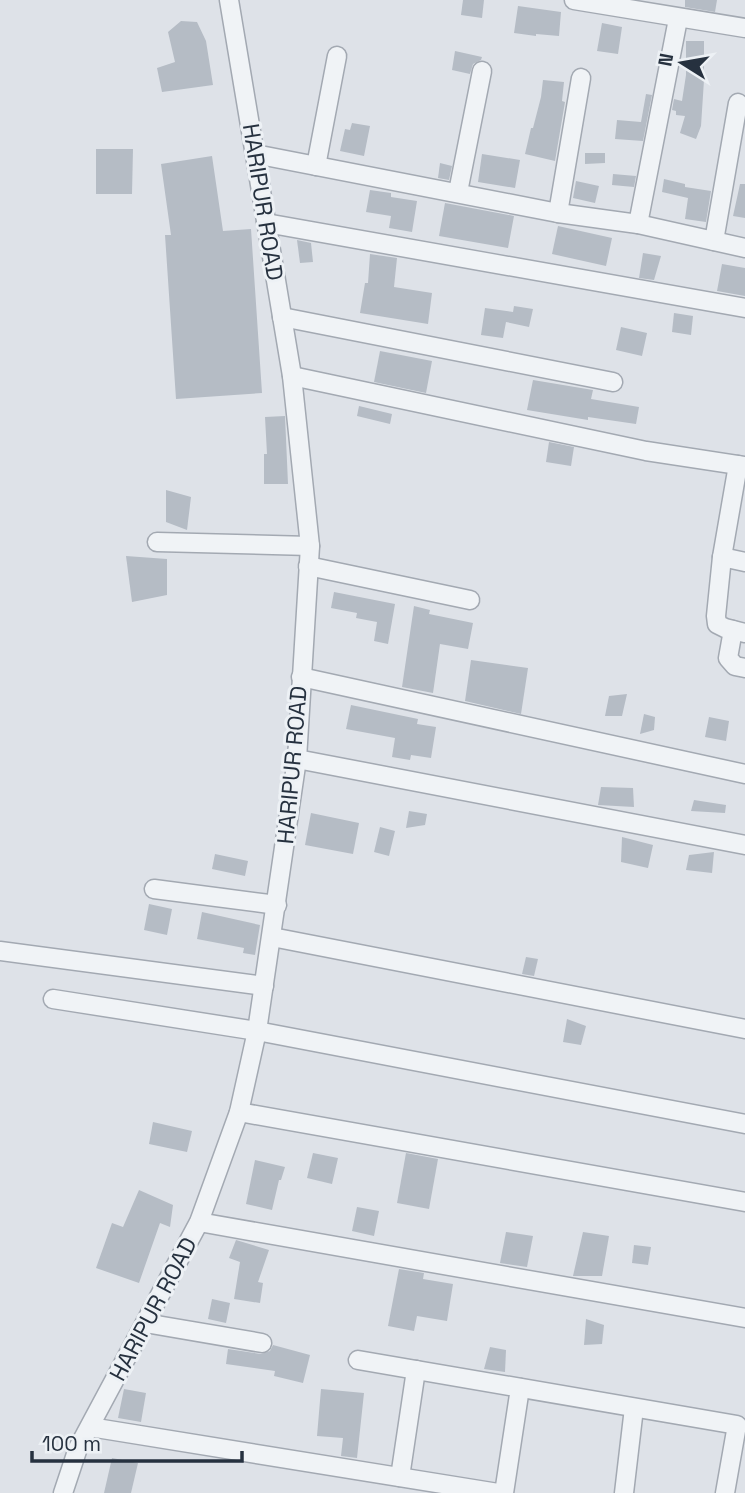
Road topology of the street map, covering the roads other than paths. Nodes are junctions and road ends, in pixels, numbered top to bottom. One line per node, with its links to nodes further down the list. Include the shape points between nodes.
1 (229, 0): 9 (street, HARIPUR ROAD)
2 (574, 0): 3 (street)
3 (678, 19): 4 (street); 14 (street)
4 (745, 28)
5 (337, 56): 10 (street)
6 (482, 71): 11 (street)
7 (581, 78): 12 (street)
8 (738, 103): 15 (street)
9 (255, 154): 10 (street); 13 (street, HARIPUR ROAD)
10 (316, 166): 11 (street)
11 (458, 192): 12 (street)
12 (558, 213): 14 (street)
13 (266, 223): 17 (street); 18 (street, HARIPUR ROAD)
14 (638, 224): 15 (street)
15 (714, 241): 16 (street)
16 (745, 248)
17 (745, 308)
18 (282, 317): 19 (street, HARIPUR ROAD); 20 (street)
19 (292, 376): 21 (street, via 646,451); 23 (street, HARIPUR ROAD)
20 (613, 382)
21 (741, 466): 24 (street)
22 (157, 542): 23 (street)
23 (310, 546): 26 (street, HARIPUR ROAD)
24 (722, 557): 25 (street); 28 (street, via 717,624)
25 (745, 562)
26 (308, 566): 27 (street); 30 (street, HARIPUR ROAD)
27 (470, 600)
28 (739, 631): 29 (street, via 728,658)
29 (745, 668)
30 (301, 677): 31 (street, HARIPUR ROAD); 32 (street)
31 (297, 759): 33 (street); 35 (street, HARIPUR ROAD)
32 (745, 774)
33 (745, 845)
34 (154, 889): 35 (street)
35 (277, 905): 36 (street, HARIPUR ROAD)
36 (272, 937): 38 (street, HARIPUR ROAD); 40 (street)
37 (0, 951): 38 (street)
38 (264, 986): 41 (street, HARIPUR ROAD)
39 (53, 999): 41 (street)
40 (745, 1029)
41 (257, 1031): 42 (street, HARIPUR ROAD); 43 (street)
42 (239, 1112): 44 (street); 45 (street, HARIPUR ROAD)
43 (745, 1124)
44 (745, 1202)
45 (199, 1222): 46 (street); 47 (street, HARIPUR ROAD)
46 (745, 1318)
47 (145, 1324): 48 (street); 53 (street, HARIPUR ROAD)
48 (262, 1343)
49 (359, 1360): 50 (street)
50 (416, 1370): 51 (street); 54 (street)
51 (520, 1388): 52 (street); 57 (street)
52 (634, 1408): 58 (street); 59 (street, via 737,1425)
53 (90, 1427): 54 (street); 55 (street, HARIPUR ROAD)
54 (400, 1477): 56 (street)
55 (63, 1493)
56 (498, 1493)
57 (504, 1493)
58 (624, 1493)
59 (725, 1493)

